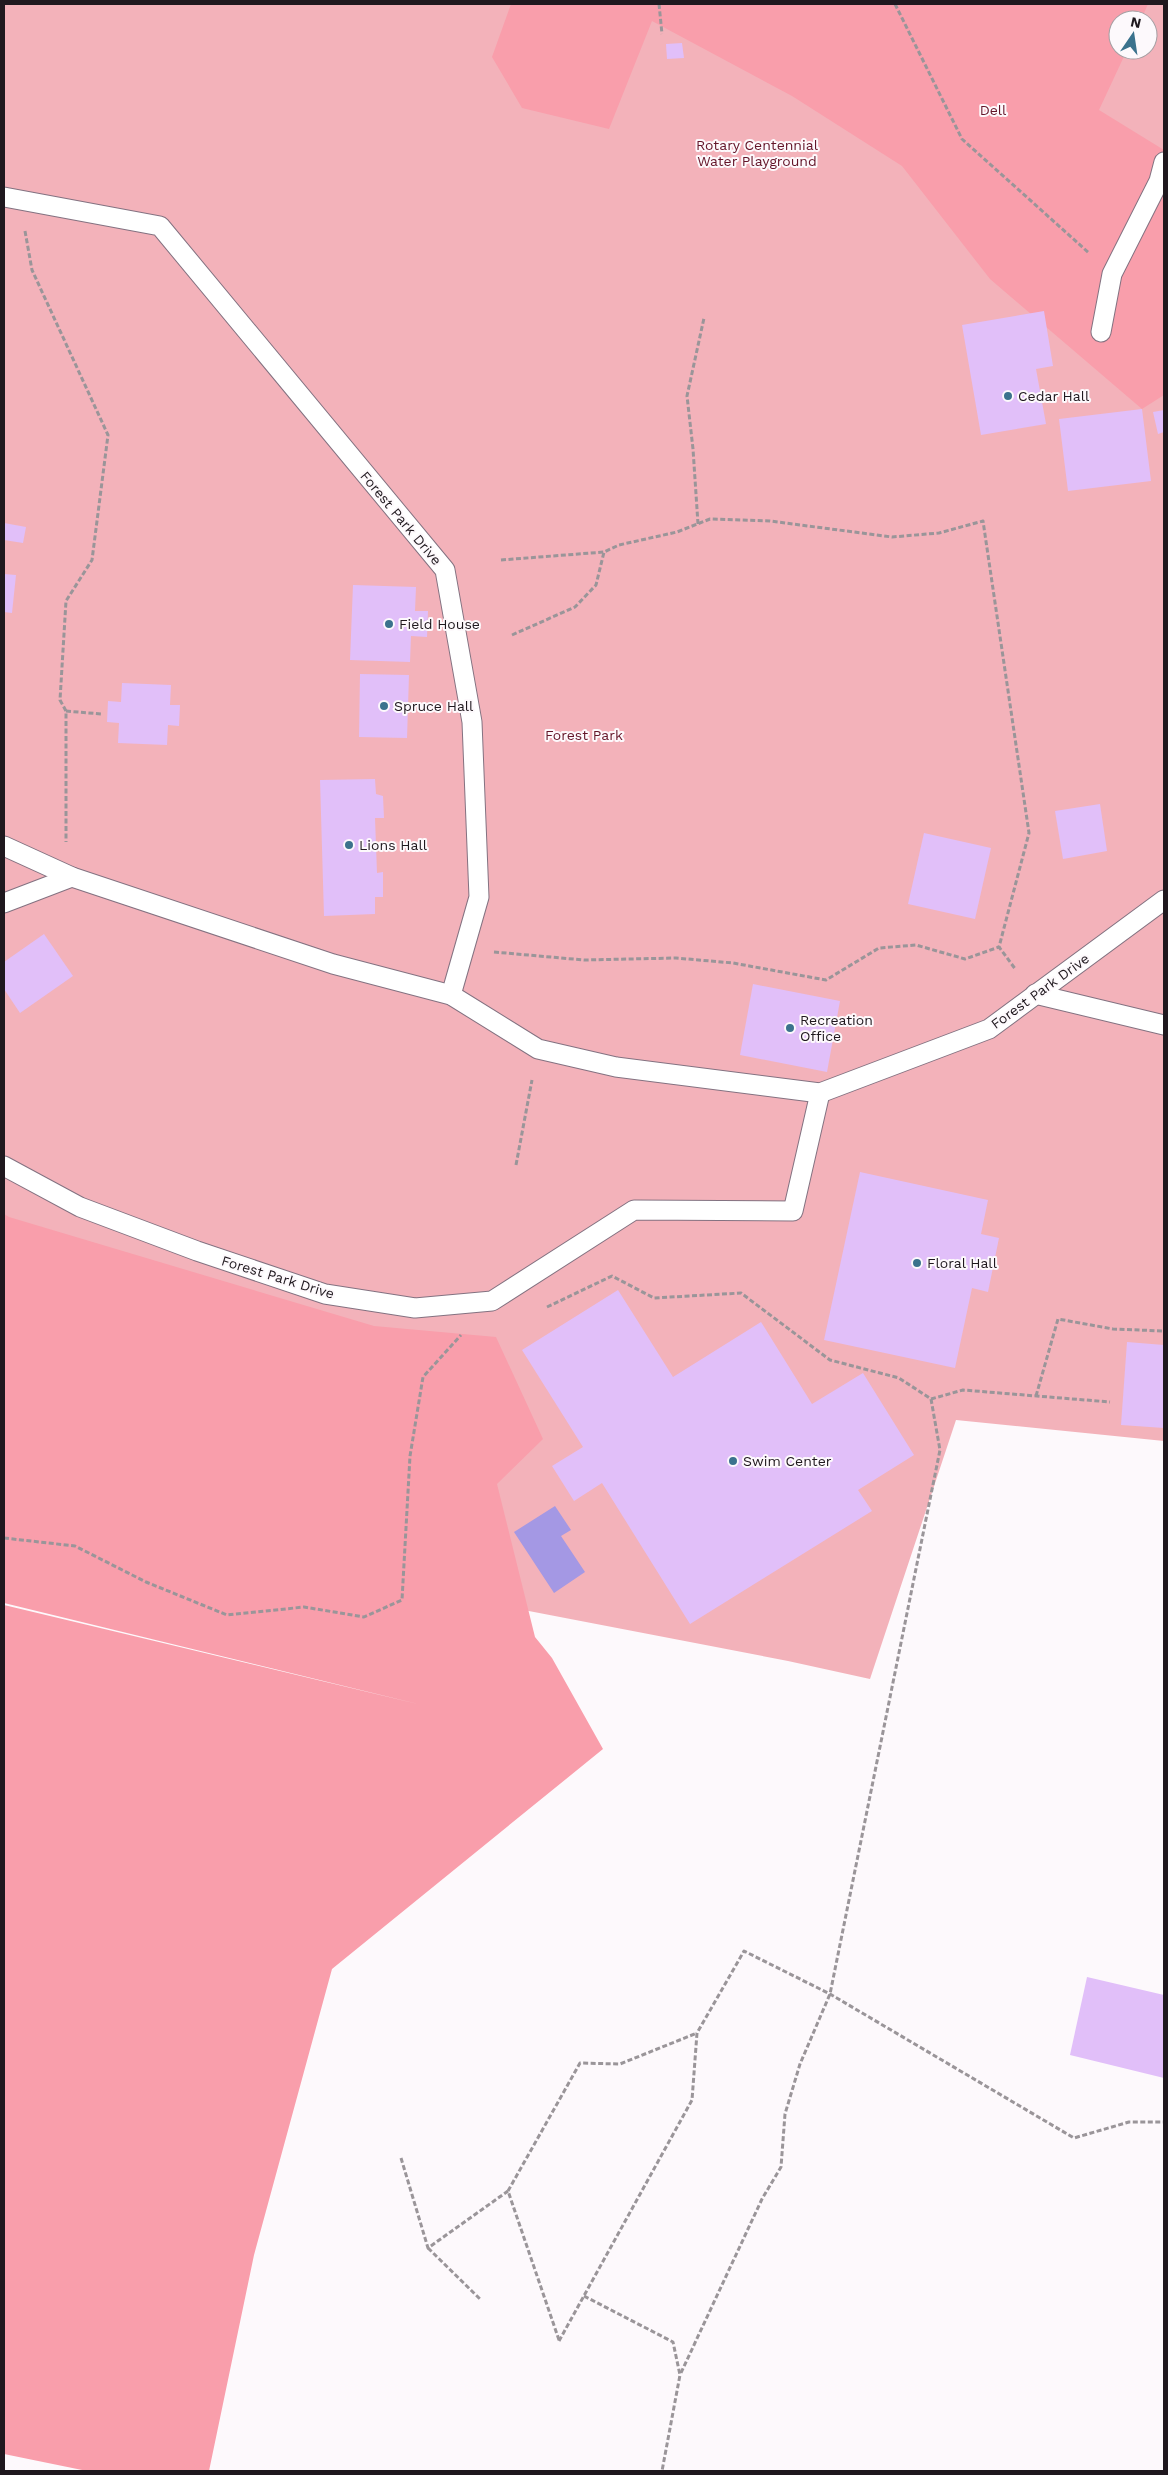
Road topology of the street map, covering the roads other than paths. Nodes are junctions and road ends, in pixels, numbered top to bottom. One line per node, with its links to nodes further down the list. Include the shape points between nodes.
1 (1164, 162): 3 (lane, via 1159,181 1112,274)
2 (4, 197): 9 (lane, Forest Park Drive, via 160,226 445,570 472,722 479,897)
3 (1101, 332)
4 (4, 846): 5 (lane)
5 (72, 877): 7 (lane); 9 (lane, via 333,964)
6 (1164, 900): 8 (lane, Forest Park Drive)
7 (4, 903)
8 (1035, 994): 10 (lane); 11 (lane, Forest Park Drive, via 989,1029)
9 (451, 995): 11 (lane, via 538,1048 616,1067)
10 (1164, 1025)
11 (820, 1093): 12 (lane, Forest Park Drive, via 793,1211 634,1210 492,1301 416,1308 325,1294 197,1251 80,1207)
12 (4, 1166)

